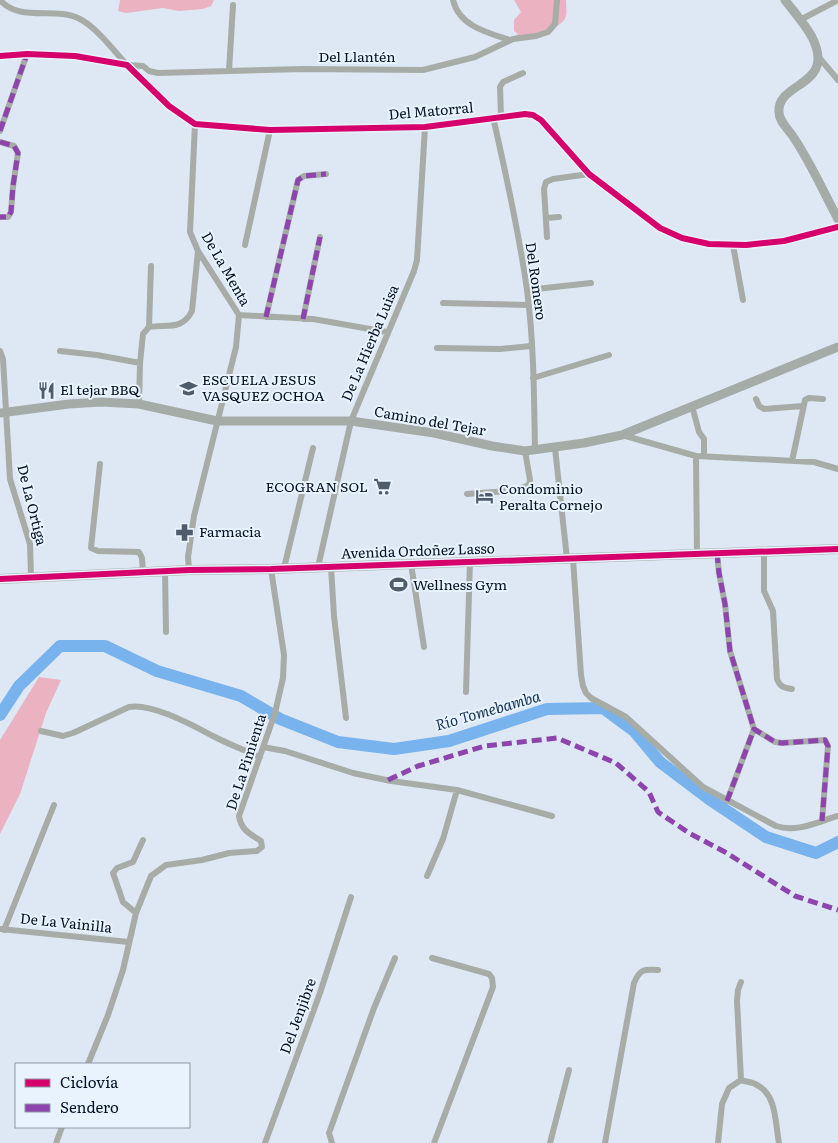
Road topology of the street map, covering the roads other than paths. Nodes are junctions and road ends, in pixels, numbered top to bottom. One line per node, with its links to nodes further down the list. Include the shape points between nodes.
1 (0, 0): 12 (street, via 6,7 20,12 63,13 81,20)
2 (453, 0): 8 (street, via 457,11 476,28)
3 (557, 0): 8 (street, Del Llantén, via 555,24 548,32)
4 (785, 0): 7 (street)
5 (838, 0): 7 (street)
6 (233, 5): 13 (street)
7 (800, 20): 10 (street, via 812,38)
8 (510, 40): 13 (street, Del Llantén, via 475,57 423,70)
9 (27, 54): 11 (street); 12 (street, via 75,56); 21 (street)
10 (817, 55): 15 (street); 28 (street, via 813,73 784,97 778,110)
11 (0, 56)
12 (127, 65): 13 (street, Del Llantén, via 144,66 158,73); 18 (street, via 169,106)
13 (229, 71)
14 (523, 73): 16 (street, via 503,82 500,87)
15 (838, 80)
16 (501, 116): 17 (street, Del Matorral); 24 (street, Del Matorral, via 533,115)
17 (493, 117): 19 (street, Del Matorral); 37 (street, Del Romero)
18 (195, 124): 20 (street, Del Matorral); 34 (street, De La Menta, via 190,232)
19 (424, 127): 20 (street, Del Matorral); 45 (street, De La Hierba Luisa, via 417,260)
20 (270, 130): 33 (street)
21 (0, 131)
22 (0, 142): 26 (street, via 14,146 18,153 11,212)
23 (326, 174): 42 (street, via 304,176 298,180)
24 (589, 174): 27 (street, via 546,182); 32 (street, Del Matorral, via 660,228 682,238 709,244)
25 (559, 216): 27 (street)
26 (0, 217)
27 (546, 218): 31 (street)
28 (838, 219)
29 (838, 227): 32 (street, Del Matorral, via 784,241)
30 (320, 237): 43 (street)
31 (548, 237)
32 (733, 244): 38 (street)
33 (245, 245)
34 (198, 251): 41 (street, De La Menta); 44 (street, via 192,311 188,319 172,326)
35 (151, 266): 44 (street)
36 (591, 283): 37 (street)
37 (527, 290): 40 (street, Del Romero)
38 (743, 300)
39 (443, 303): 40 (street)
40 (528, 305): 46 (street, Del Romero)
41 (239, 315): 42 (street); 60 (street, De La Menta, via 236,347)
42 (266, 316): 43 (street)
43 (303, 319): 45 (street)
44 (149, 327): 52 (street, via 143,334)
45 (388, 332): 61 (street, De La Hierba Luisa)
46 (531, 346): 48 (street); 53 (street, Del Romero)
47 (838, 347): 57 (street, Camino del Tejar)
48 (437, 348)
49 (0, 351): 59 (street, De La Ortiga, via 3,359)
50 (60, 351): 52 (street)
51 (609, 355): 53 (street)
52 (140, 363): 56 (street)
53 (533, 378): 65 (street, Del Romero)
54 (756, 399): 58 (street, via 764,409)
55 (823, 399): 58 (street, via 806,398)
56 (139, 404): 59 (street, Camino del Tejar, via 69,404); 60 (street, Camino del Tejar)
57 (692, 406): 62 (street, Camino del Tejar); 68 (street, via 699,432 704,438)
58 (803, 406): 69 (street)
59 (3, 413): 87 (street, De La Ortiga, via 10,479 30,544)
60 (218, 421): 61 (street, Camino del Tejar); 84 (street, De La Menta, via 194,516)
61 (351, 421): 66 (street, Camino del Tejar); 80 (street, De La Hierba Luisa)
62 (622, 435): 64 (street, Camino del Tejar); 67 (street)
63 (313, 448): 82 (street)
64 (555, 448): 65 (street, Camino del Tejar); 77 (street)
65 (535, 450): 66 (street, Camino del Tejar)
66 (525, 451): 72 (street, via 529,485)
67 (696, 456): 68 (street); 76 (street)
68 (704, 456): 69 (street)
69 (792, 461): 71 (street, via 814,462)
70 (100, 464): 86 (street, via 91,548 139,552)
71 (838, 469)
72 (467, 494)
73 (838, 549): 74 (main road, Avenida Ordoñez Lasso)
74 (764, 551): 75 (main road, Avenida Ordoñez Lasso); 91 (street, via 764,591 773,611 777,679 782,688)
75 (718, 552): 76 (main road, Avenida Ordoñez Lasso); 94 (street, via 730,651)
76 (697, 554): 77 (main road, Avenida Ordoñez Lasso)
77 (570, 559): 78 (main road, Avenida Ordoñez Lasso); 99 (street, via 581,676 586,693 626,717 704,786)
78 (470, 561): 79 (main road, Avenida Ordoñez Lasso); 92 (street)
79 (411, 564): 81 (main road, Avenida Ordoñez Lasso); 90 (street)
80 (318, 567): 81 (main road, Avenida Ordoñez Lasso); 82 (main road, Avenida Ordoñez Lasso)
81 (331, 567): 93 (street)
82 (284, 568): 83 (main road, Avenida Ordoñez Lasso)
83 (271, 569): 84 (main road, Avenida Ordoñez Lasso); 96 (street, De La Pimienta, via 284,655 283,678)
84 (189, 570): 85 (main road, Avenida Ordoñez Lasso)
85 (165, 571): 86 (main road, Avenida Ordoñez Lasso); 89 (street)
86 (143, 572): 87 (main road, Avenida Ordoñez Lasso)
87 (31, 576): 88 (main road, Avenida Ordoñez Lasso)
88 (0, 579)
89 (166, 632)
90 (424, 647)
91 (792, 690)
92 (466, 692)
93 (346, 718)
94 (754, 729): 99 (street); 103 (street, via 775,742 827,742)
95 (41, 731): 97 (street, via 63,736 129,707 145,707)
96 (263, 747): 97 (street, De La Pimienta); 98 (street, via 353,773)
97 (260, 757): 107 (street, De La Pimienta, via 240,824 261,841 262,847 257,851 166,865 151,876)
98 (457, 790): 101 (street); 105 (street, via 443,839)
99 (727, 801): 103 (street, via 780,828 799,828)
100 (54, 805): 108 (street)
101 (552, 816)
102 (838, 816): 103 (street)
103 (822, 821)
104 (143, 840): 107 (street, via 133,862 117,868 113,874 123,902)
105 (427, 876)
106 (351, 897): 119 (street, Del Jenjibre)
107 (136, 913): 109 (street, De La Pimienta)
108 (2, 930): 109 (street, De La Vainilla)
109 (129, 942): 114 (street, De La Pimienta, via 108,1015)
110 (395, 958): 120 (street, via 329,1133)
111 (432, 958): 121 (street, via 489,974 493,987)
112 (658, 970): 123 (street, via 642,971 634,983)
113 (741, 982): 116 (street, via 737,1001)
114 (88, 1063)
115 (570, 1070): 122 (street)
116 (742, 1080): 124 (street, via 729,1088 722,1104); 125 (street, via 756,1084 772,1100)
117 (62, 1128): 118 (street)
118 (56, 1143)
119 (265, 1143)
120 (332, 1143)
121 (434, 1143)
122 (550, 1143)
123 (605, 1143)
124 (718, 1143)
125 (779, 1143)

